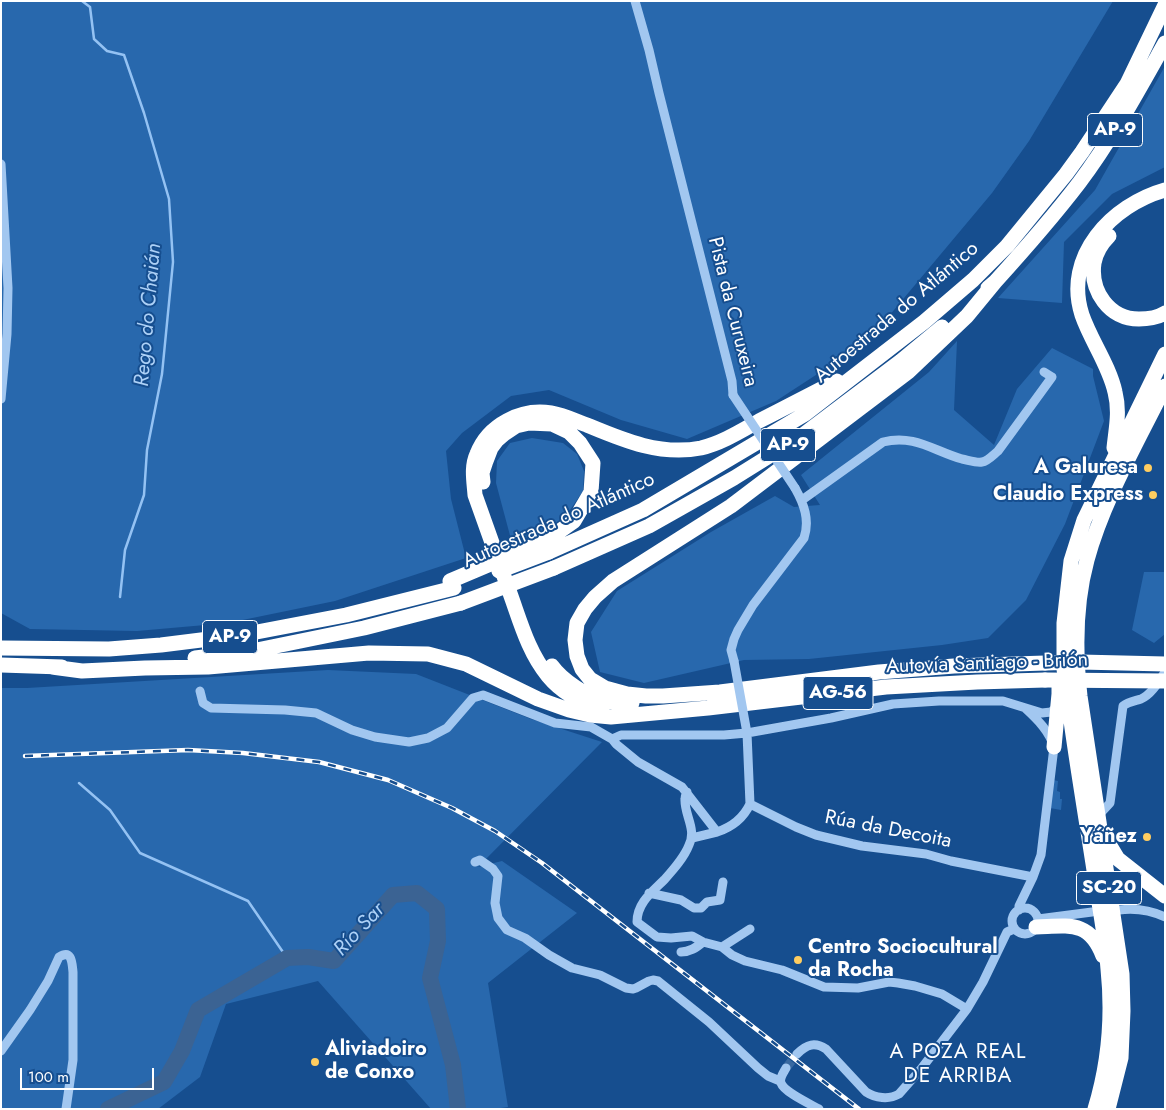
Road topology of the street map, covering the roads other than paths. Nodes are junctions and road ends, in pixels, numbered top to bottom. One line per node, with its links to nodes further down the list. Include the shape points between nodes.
1 (635, 1): 15 (street, Pista da Curuxeira, bridge, via 733,395)
2 (1165, 6): 10 (highway, Autoestrada do Atlántico / AP-9, via 1127,84 1048,196 1007,246 973,280)
3 (1165, 43): 7 (highway, Autoestrada do Atlántico / AP-9, via 1118,125 1079,182)
4 (1, 164): 13 (street, via 8,288)
5 (1165, 190): 14 (highway, via 1125,208 1107,223 1087,249 1078,275 1082,314 1111,379 1118,405)
6 (1165, 199): 8 (highway, via 1128,217 1114,230 1094,261 1094,275 1100,296 1118,314 1131,319 1149,319)
7 (996, 282): 21 (highway, Autoestrada do Atlántico / AP-9, bridge, via 901,361 803,435 649,526 554,568 461,603 364,628 247,652); 26 (highway, via 967,316 908,372 731,506 613,581 584,609 575,640 582,669 590,679 605,688 646,696)
8 (1165, 313)
9 (1165, 354): 14 (highway, SC-20)
10 (876, 360): 16 (highway, Autoestrada do Atlántico / AP-9, via 805,414 643,510); 29 (highway, via 726,439 701,448 652,448 627,442 552,413 533,412 504,422 483,442 476,455 473,472 475,495 529,647 547,676 560,689 592,706)
11 (1044, 372): 15 (street, via 1052,377 990,458 973,462 912,441 891,440 883,442)
12 (1165, 386): 22 (highway, SC-20, via 1116,484 1087,560)
13 (1, 399)
14 (1113, 460): 17 (highway, SC-20, via 1084,520 1072,561)
15 (802, 500): 30 (street, Pista da Curuxeira, bridge, via 807,529 804,538 753,605 731,650)
16 (548, 546): 18 (highway, Autoestrada do Atlántico / AP-9, bridge, via 452,585 346,615 242,635 109,649); 26 (highway, via 574,521 587,500 591,492 593,463 569,432 552,424 529,423 516,426 491,448 482,473 483,496 538,644 554,669 585,693 603,701 639,703 696,698)
17 (1064, 642): 22 (highway, SC-20); 28 (highway, via 1058,654)
18 (1, 648)
19 (1165, 664): 26 (highway, Autovía Santiago - Brión / AG-56, bridge, via 1080,662 954,666)
20 (1, 665): 21 (highway, Autoestrada do Atlántico / AP-9)
21 (52, 667): 29 (highway, Autovía Santiago - Brión, via 82,671 208,667 368,653 428,654 466,664 538,699 569,710 611,717)
22 (1071, 668): 35 (highway, SC-20, via 1080,696); 53 (highway, SC-20, via 1075,748)
23 (1165, 672): 35 (street, via 1149,695 1123,706 1110,804)
24 (1165, 681): 29 (highway, Autovía Santiago - Brión / AG-56, bridge, via 1045,680 886,687)
25 (200, 691): 31 (street, via 203,703 211,708 316,713 352,730 409,742 428,738 447,728 473,698 483,695 554,723 591,727)
26 (720, 692)
27 (1022, 706): 28 (street, via 1042,713); 30 (street, via 1003,701 893,704); 32 (street, via 1049,734)
28 (1057, 708): 32 (highway)
29 (632, 715)
30 (747, 732): 31 (street, via 621,735); 34 (street, Pista da Curuxeira)
31 (612, 738): 33 (street, via 638,762)
32 (1054, 747): 39 (street, via 1041,855)
33 (687, 792): 36 (street); 37 (street, via 685,800)
34 (750, 804): 36 (street, via 728,828); 39 (street, Rúa da Decoita, via 816,835)
35 (1099, 822): 42 (highway, via 1118,859); 62 (highway, SC-20, via 1122,974 1123,1002 1121,1058)
36 (717, 832): 37 (street)
37 (692, 838): 41 (street, via 683,856)
38 (475, 862): 58 (street, via 480,860 498,876 495,903 498,918 507,930 572,968 600,975 626,988 658,981 709,1022 758,1068)
39 (1033, 877): 43 (street)
40 (723, 882): 41 (street, via 720,900 707,902 701,908)
41 (649, 893): 50 (street, via 638,913 637,922 657,936 692,936)
42 (1165, 896)
43 (1018, 910): 47 (street, via 1030,910 1035,914); 49 (street, via 1013,916)
44 (1119, 910): 46 (street, via 1154,912)
45 (1092, 912): 47 (street)
46 (1165, 917)
47 (1037, 923): 49 (street, via 1034,930 1026,934); 53 (highway, via 1069,926 1088,932 1098,944)
48 (750, 929): 51 (street)
49 (1014, 929): 54 (street, via 1007,932)
50 (703, 942): 51 (street); 52 (street)
51 (722, 947): 54 (street, via 745,961 782,970 824,986 858,988 898,982 942,994)
52 (681, 952)
53 (1108, 970): 61 (highway, SC-20, via 1109,1042)
54 (967, 1009): 56 (street, via 902,1092 895,1096 870,1095 821,1046 806,1046)
55 (1, 1052): 59 (street, via 30,1010 59,957 68,955 73,972 73,1060)
56 (797, 1054)
57 (786, 1068): 58 (street)
58 (780, 1081): 60 (street, via 787,1090)
59 (66, 1109)
60 (818, 1109)
61 (1095, 1109)
62 (1108, 1109)

